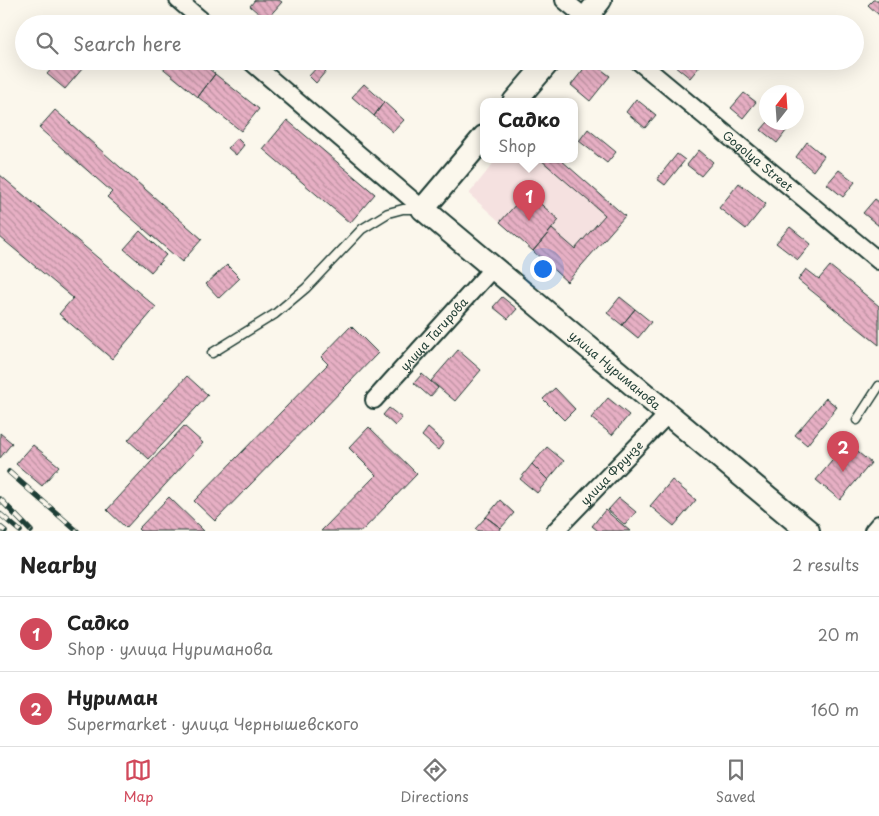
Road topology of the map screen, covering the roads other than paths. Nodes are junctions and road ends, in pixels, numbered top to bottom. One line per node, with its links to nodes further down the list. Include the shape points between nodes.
1 (178, 0): 4 (street)
2 (564, 0): 5 (street)
3 (600, 0): 6 (main road)
4 (196, 15)
5 (579, 15)
6 (590, 15)
7 (261, 70): 12 (street, улица Нуриманова)
8 (541, 70): 10 (main road)
9 (649, 70): 13 (street, Gogolya Street)
10 (517, 98)
11 (480, 142): 12 (main road)
12 (423, 209): 14 (main road, улица Нуриманова); 15 (lane, via 388,213 362,229 306,288 275,314)
13 (879, 261)
14 (494, 268): 17 (street, улица Тагирова); 18 (main road, улица Нуриманова)
15 (212, 353)
16 (879, 386): 19 (lane)
17 (374, 400)
18 (668, 414): 21 (street, улица Фрунзе); 22 (main road, улица Нуриманова)
19 (857, 420)
20 (879, 524): 23 (street)
21 (556, 531)
22 (808, 531)
23 (873, 531)

